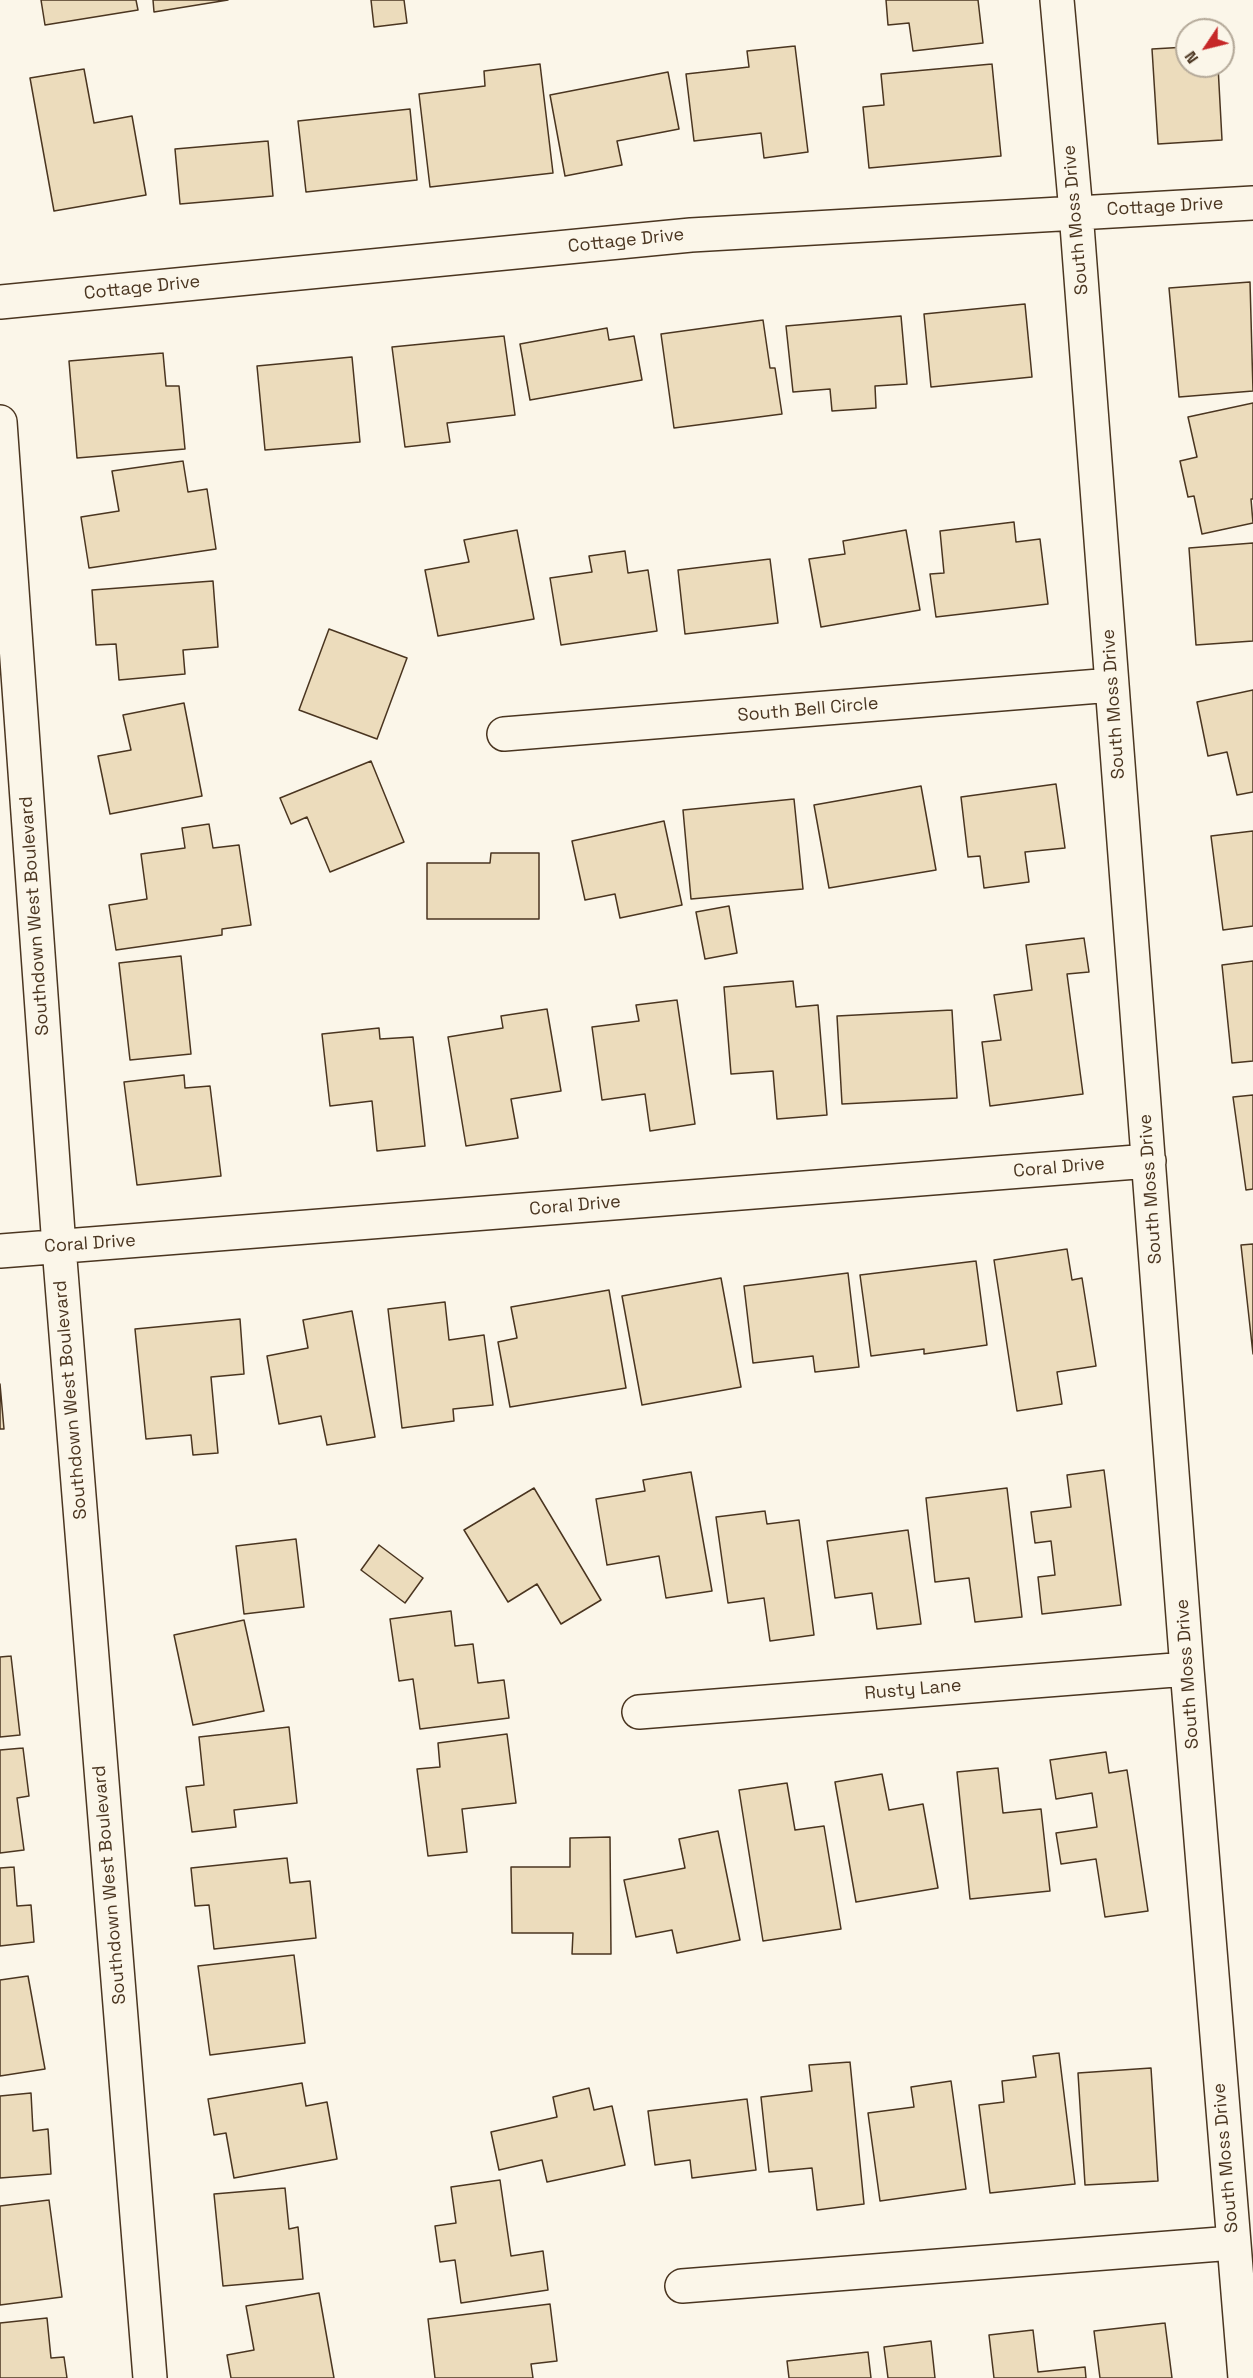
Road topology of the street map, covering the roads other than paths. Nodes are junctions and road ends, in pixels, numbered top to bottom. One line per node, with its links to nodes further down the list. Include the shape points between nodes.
1 (1058, 0): 3 (street, South Moss Drive)
2 (1253, 203): 3 (street, Cottage Drive)
3 (1076, 212): 4 (street, Cottage Drive, via 691,235); 6 (street, South Moss Drive)
4 (0, 302)
5 (0, 422): 9 (street, Southdown West Boulevard)
6 (1112, 685): 7 (street, South Bell Circle); 8 (street, South Moss Drive)
7 (504, 734)
8 (1149, 1161): 9 (street, Coral Drive); 11 (street, South Moss Drive)
9 (59, 1247): 10 (street, Coral Drive); 15 (street, Southdown West Boulevard)
10 (0, 1251)
11 (1187, 1669): 12 (street, Rusty Lane); 13 (street, South Moss Drive)
12 (639, 1712)
13 (1233, 2243): 14 (street); 16 (street, South Moss Drive)
14 (682, 2286)
15 (150, 2378)
16 (1245, 2378)

